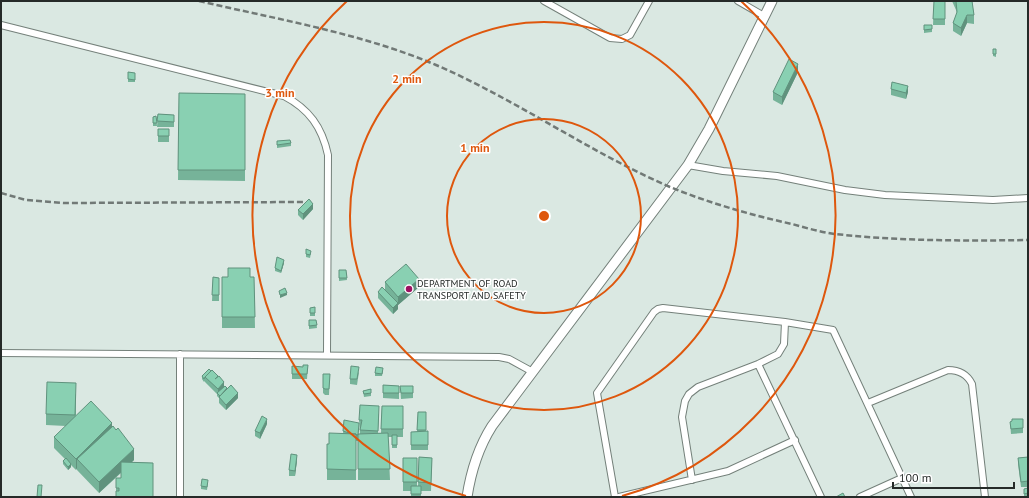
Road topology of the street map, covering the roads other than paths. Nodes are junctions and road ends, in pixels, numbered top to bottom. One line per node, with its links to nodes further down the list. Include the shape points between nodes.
1 (544, 1): 2 (street, via 618,40 630,35)
2 (649, 1)
3 (738, 1): 5 (street)
4 (772, 1): 5 (street)
5 (764, 16): 7 (street, via 706,135)
6 (1, 25): 12 (street, via 284,96 309,114 317,124 328,154)
7 (688, 165): 8 (street, via 723,172 777,176 845,190 885,195 993,200); 14 (street)
8 (1028, 198)
9 (785, 322): 13 (street, via 784,344 781,351); 15 (street, via 828,328 834,332); 21 (street, via 663,308 656,310 597,393)
10 (1, 353): 11 (street)
11 (180, 354): 12 (street); 19 (street)
12 (327, 355): 14 (street, via 499,357 509,359)
13 (758, 364): 16 (street); 18 (street, via 698,386 689,394 682,417)
14 (531, 371): 20 (street, via 483,440 473,466)
15 (868, 403): 17 (street); 26 (street, via 948,370 963,374 972,384)
16 (795, 440): 18 (street, via 728,471); 23 (street)
17 (902, 478): 24 (street); 25 (street)
18 (692, 480): 22 (street)
19 (180, 497)
20 (467, 497)
21 (615, 497)
22 (619, 497)
23 (821, 497)
24 (860, 497)
25 (911, 497)
26 (985, 497)

